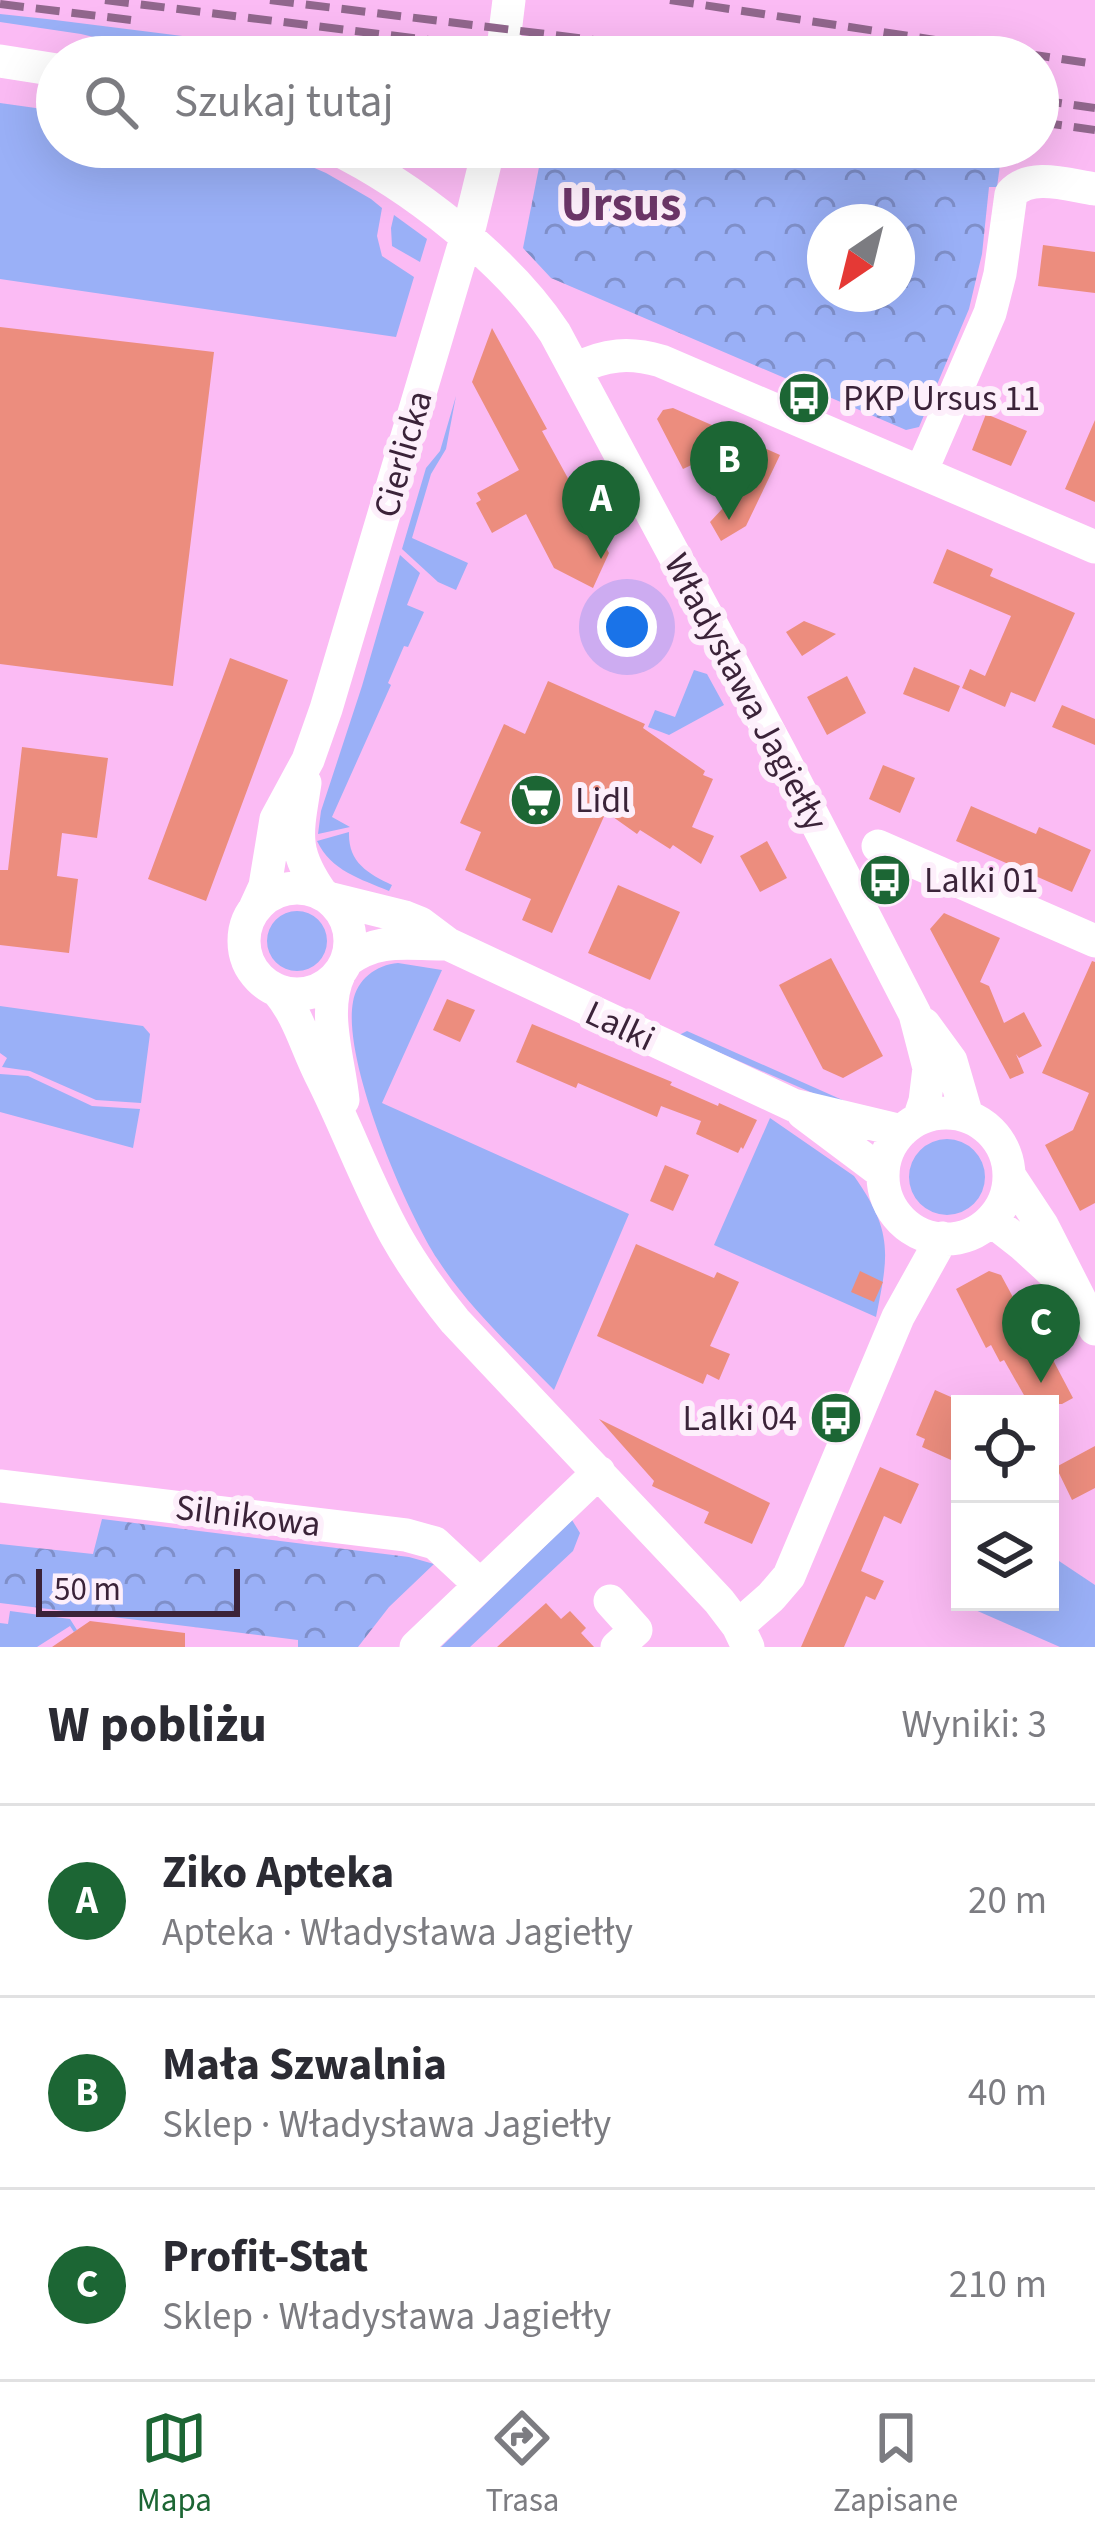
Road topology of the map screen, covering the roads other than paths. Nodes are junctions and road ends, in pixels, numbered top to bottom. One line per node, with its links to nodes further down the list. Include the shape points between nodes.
1 (509, 0): 2 (street)
2 (505, 36)
3 (0, 61): 4 (street)
4 (36, 67)
5 (366, 168): 8 (street, Władysława Jagiełły, via 488,258 540,310)
6 (484, 168): 11 (street, Cierlicka)
7 (1095, 189): 9 (street, via 1030,181 1011,194 990,313)
8 (576, 369): 9 (street, via 614,356 662,361); 19 (street, Władysława Jagiełły)
9 (921, 472): 10 (street)
10 (1095, 547)
11 (308, 760): 13 (street, Cierlicka, via 298,847); 14 (street, Cierlicka, via 276,819)
12 (878, 846): 15 (street)
13 (325, 896): 14 (street, via 285,889); 16 (street, Lalki, via 405,917); 17 (street, via 349,929)
14 (254, 910): 18 (street, via 245,953)
15 (1095, 941)
16 (448, 944): 17 (street, Lalki, via 373,945); 20 (street, Lalki)
17 (344, 966): 18 (street, via 315,991); 23 (street, via 331,1008)
18 (278, 990): 23 (street)
19 (915, 1014): 21 (street, Władysława Jagiełły, via 951,1061); 22 (street, Władysława Jagiełły, via 929,1068 926,1101)
20 (793, 1105): 22 (street, Lalki); 24 (street, Lalki)
21 (968, 1116): 22 (street, via 935,1114); 25 (street, via 993,1133)
22 (911, 1125): 24 (street, via 892,1143)
23 (348, 1129): 32 (street, via 423,1281)
24 (884, 1173): 27 (street)
25 (1009, 1175): 26 (street); 29 (street)
26 (991, 1220): 28 (street, via 968,1235); 29 (street)
27 (903, 1221): 28 (street); 30 (street)
28 (942, 1238): 30 (street)
29 (1078, 1296): 31 (street)
30 (898, 1317): 36 (street, via 789,1576)
31 (1095, 1329)
32 (599, 1472): 34 (street); 36 (street)
33 (0, 1486): 34 (street, Silnikowa, via 421,1538)
34 (479, 1584): 38 (street)
35 (610, 1600): 37 (street)
36 (743, 1636)
37 (635, 1641)
38 (416, 1647)

